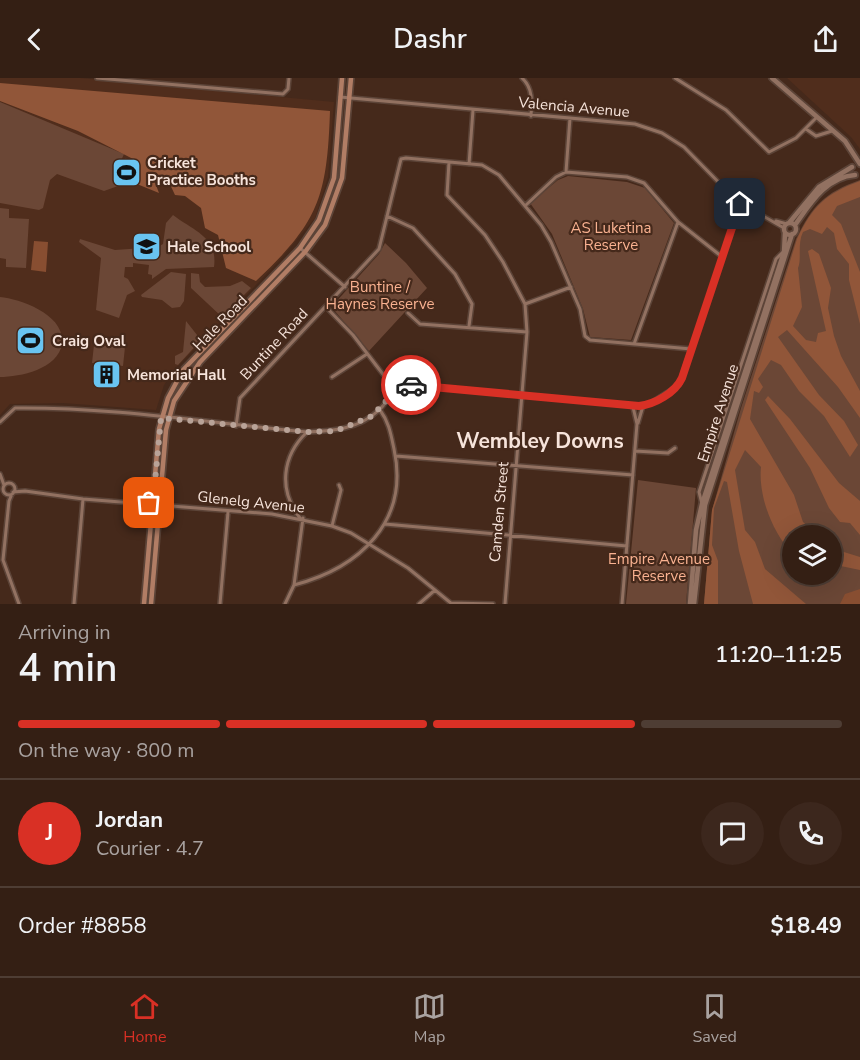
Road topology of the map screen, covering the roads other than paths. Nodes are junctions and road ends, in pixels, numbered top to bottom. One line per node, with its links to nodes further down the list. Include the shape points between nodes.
1 (97, 78): 9 (street)
2 (289, 78): 9 (street, via 286,92)
3 (342, 78): 11 (main road, Hale Road)
4 (351, 78): 12 (main road, Hale Road)
5 (522, 78): 10 (street)
6 (530, 78): 10 (street)
7 (675, 78): 17 (street, via 726,110 769,152)
8 (772, 78): 15 (main road)
9 (134, 80)
10 (526, 82): 14 (street, via 532,98)
11 (340, 97): 12 (street, Valencia Avenue); 33 (main road, Hale Road, via 334,178 319,220)
12 (350, 98): 13 (street, Valencia Avenue); 34 (main road, Hale Road, via 346,153 335,204)
13 (473, 110): 14 (street, Valencia Avenue); 21 (street)
14 (531, 116): 16 (street, Valencia Avenue)
15 (817, 117): 17 (street); 18 (main road)
16 (570, 118): 24 (street); 26 (street, Valencia Avenue, via 635,124 662,133 684,147)
17 (806, 129): 18 (street, via 816,136)
18 (832, 131): 19 (main road)
19 (854, 154): 22 (main road); 23 (main road)
20 (449, 162): 21 (street, Buntine Road); 28 (street, Buntine Road, via 401,159); 38 (street, Camden Street, via 450,200 485,235)
21 (468, 164): 27 (street, Buntine Road, via 492,168)
22 (860, 164): 23 (main road)
23 (853, 166): 25 (main road); 31 (main road, via 819,187)
24 (566, 172): 27 (street); 29 (street, via 627,177 644,183)
25 (858, 175): 30 (main road, via 842,177 823,190)
26 (740, 204): 31 (street, Valencia Avenue); 35 (street)
27 (525, 205): 37 (street, Buntine Road, via 551,242)
28 (387, 216): 36 (street, Buntine Road, via 379,249); 41 (street, via 413,228 455,274 472,304)
29 (678, 222): 35 (street); 43 (street)
30 (795, 225): 31 (main road); 32 (main road, Empire Avenue)
31 (786, 227): 32 (main road); 46 (main road, Empire Avenue, via 784,252)
32 (792, 234): 46 (main road, Empire Avenue)
33 (300, 248): 34 (street); 53 (main road, Hale Road, via 183,370)
34 (305, 252): 36 (street); 54 (main road, Hale Road, via 200,362 180,388)
35 (721, 256): 44 (street)
36 (345, 287): 39 (street, Buntine Road)
37 (571, 287): 38 (street); 43 (street, Buntine Road, via 585,336 590,340)
38 (525, 304): 42 (street, Camden Street)
39 (326, 306): 45 (street); 57 (street, Buntine Road, via 240,398)
40 (408, 313): 41 (street, via 420,324)
41 (469, 326): 42 (street)
42 (527, 332): 49 (street, Camden Street)
43 (634, 344): 44 (street, Buntine Road)
44 (691, 349): 51 (street, via 679,385)
45 (367, 354): 47 (street); 48 (street)
46 (749, 354): 94 (main road, Empire Avenue, via 702,517); 94 (main road, Empire Avenue, via 696,530)
47 (332, 377)
48 (395, 390): 49 (street, via 407,385); 52 (street)
49 (521, 396): 50 (street); 62 (street, Camden Street)
50 (632, 406): 51 (street); 56 (street)
51 (643, 406): 56 (street)
52 (379, 410): 58 (street, via 346,428); 61 (street, via 389,426)
53 (161, 418): 54 (street); 55 (street, via 15,408); 72 (main road, Hale Road)
54 (168, 419): 57 (street); 73 (main road, Hale Road)
55 (0, 422)
56 (637, 424): 60 (street)
57 (236, 426): 58 (street)
58 (307, 432): 75 (street, via 288,455 285,484)
59 (675, 448): 60 (street, via 668,453)
60 (635, 452): 64 (street)
61 (396, 456): 62 (street); 76 (street, via 396,483)
62 (515, 465): 64 (street); 78 (street, Camden Street)
63 (0, 474): 65 (street)
64 (633, 475): 80 (street)
65 (3, 479): 66 (street, Glenelg Avenue); 69 (street)
66 (9, 483): 68 (street, Glenelg Avenue); 69 (street)
67 (339, 484): 77 (street)
68 (14, 486): 69 (street); 70 (street, Glenelg Avenue)
69 (5, 490): 70 (street, Glenelg Avenue); 84 (street, via 9,501 3,560)
70 (25, 491): 71 (street, Glenelg Avenue)
71 (83, 499): 72 (street, Glenelg Avenue); 85 (street)
72 (153, 503): 73 (street, Glenelg Avenue); 86 (main road, Hale Road)
73 (161, 504): 74 (street, Glenelg Avenue); 87 (main road, Hale Road)
74 (228, 512): 75 (street, Glenelg Avenue); 88 (street)
75 (302, 518): 77 (street, Glenelg Avenue); 81 (street)
76 (385, 524): 78 (street); 79 (street)
77 (332, 525): 79 (street, Glenelg Avenue)
78 (509, 534): 80 (street); 92 (street, Camden Street)
79 (369, 544): 81 (street, via 341,568); 82 (street, Glenelg Avenue)
80 (627, 546): 93 (street)
81 (294, 585): 89 (street)
82 (435, 590): 83 (street, Glenelg Avenue); 90 (street)
83 (451, 603): 91 (street)
84 (19, 604)
85 (74, 604)
86 (144, 604)
87 (151, 604)
88 (220, 604)
89 (285, 604)
90 (419, 604)
91 (493, 604)
92 (505, 604)
93 (622, 604)
94 (692, 604)

